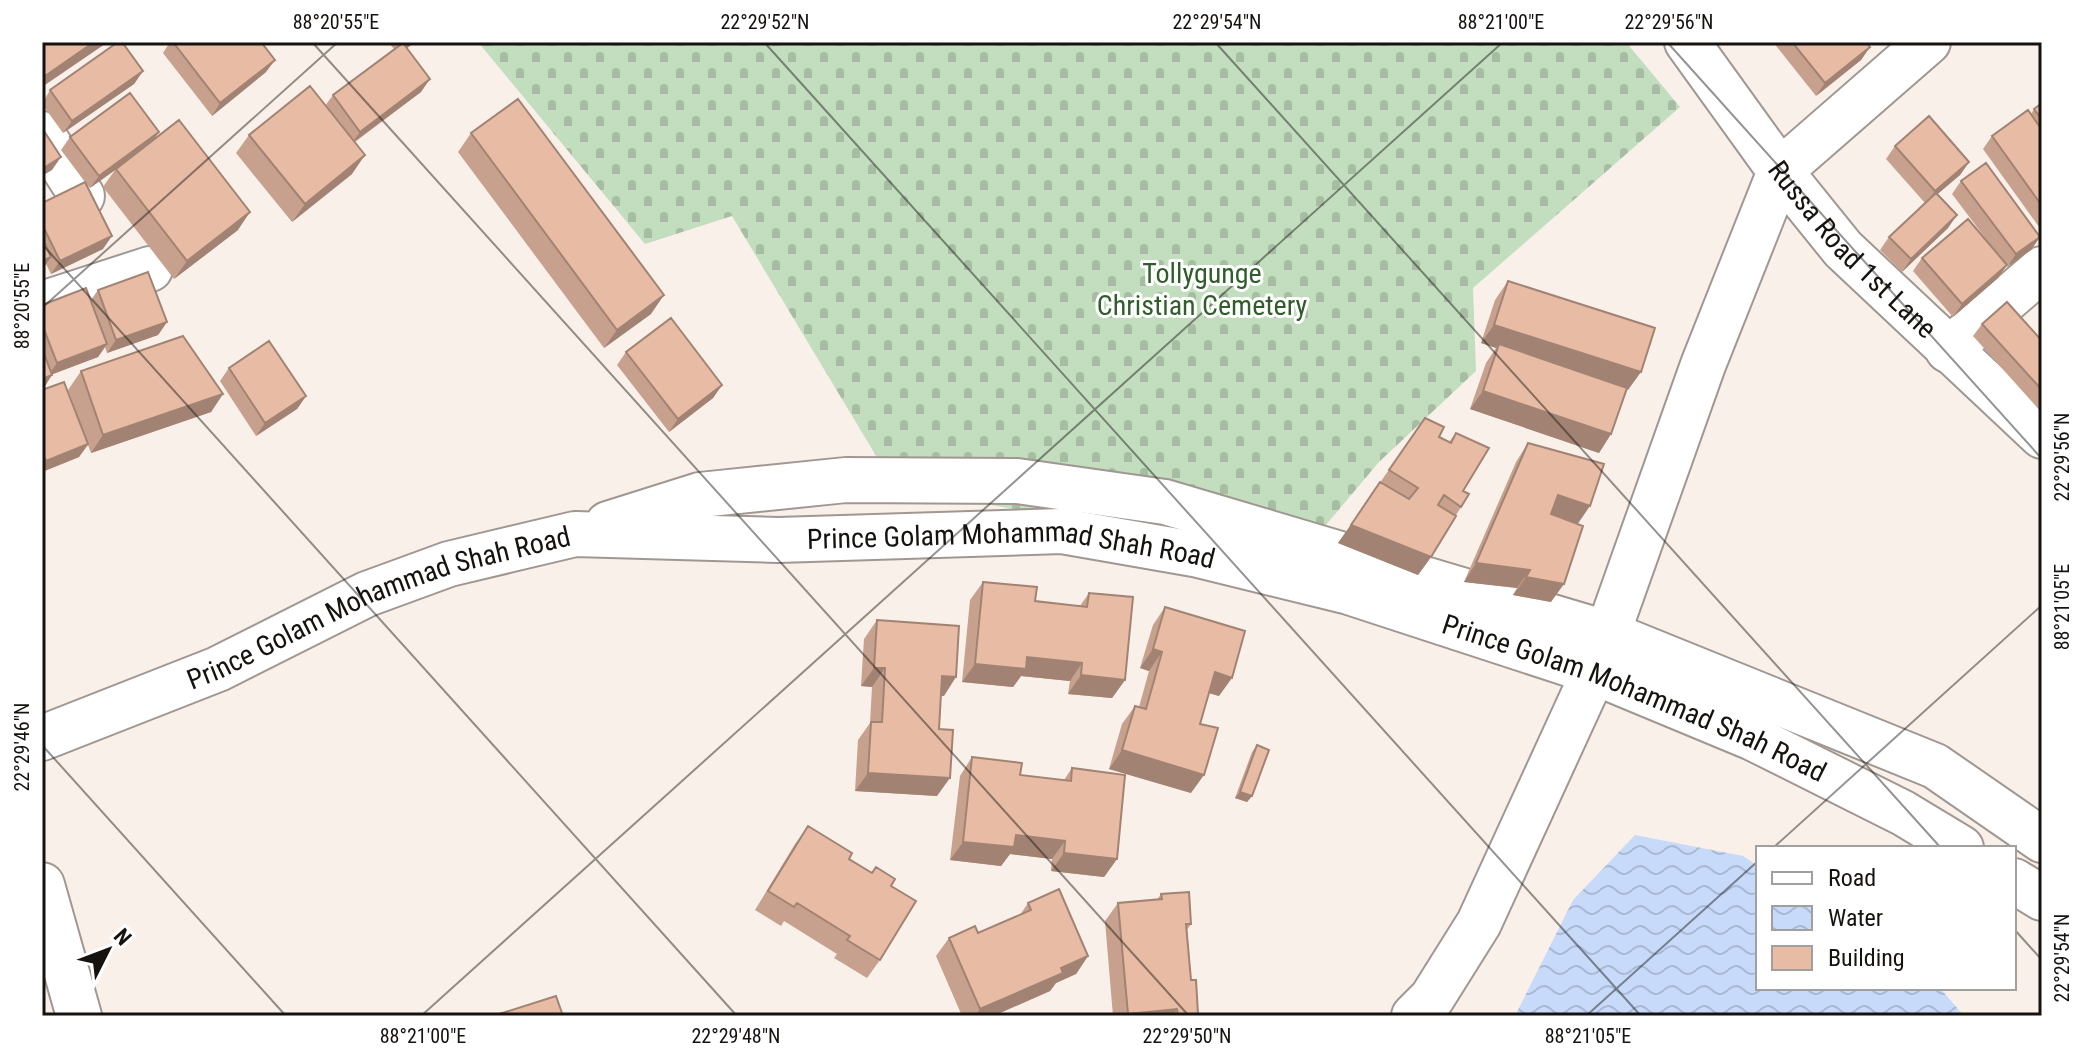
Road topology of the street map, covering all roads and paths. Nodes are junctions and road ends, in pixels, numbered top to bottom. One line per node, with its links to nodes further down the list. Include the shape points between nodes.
1 (1687, 42): 4 (street, Russa Road 1st Lane)
2 (1928, 42): 4 (street)
3 (42, 134): 5 (street)
4 (1780, 171): 9 (street, Russa Road 1st Lane, via 1843,249); 11 (street, via 1703,365)
5 (82, 196)
6 (150, 269): 8 (street)
7 (2042, 269): 9 (street)
8 (42, 304)
9 (1948, 350): 10 (street, Russa Road 1st Lane)
10 (2042, 436)
11 (1600, 652): 12 (street, Prince Golam Mohammad Shah Road, via 1194,554 1062,531 778,540 575,534 449,564 367,594 218,669); 13 (street, via 1935,766); 14 (street, Prince Golam Mohammad Shah Road); 19 (street, via 1479,923 1432,998)
12 (42, 738)
13 (2042, 840)
14 (1958, 846)
15 (2016, 882): 17 (street)
16 (42, 885): 18 (street)
17 (2042, 898)
18 (79, 1016)
19 (1414, 1016)

